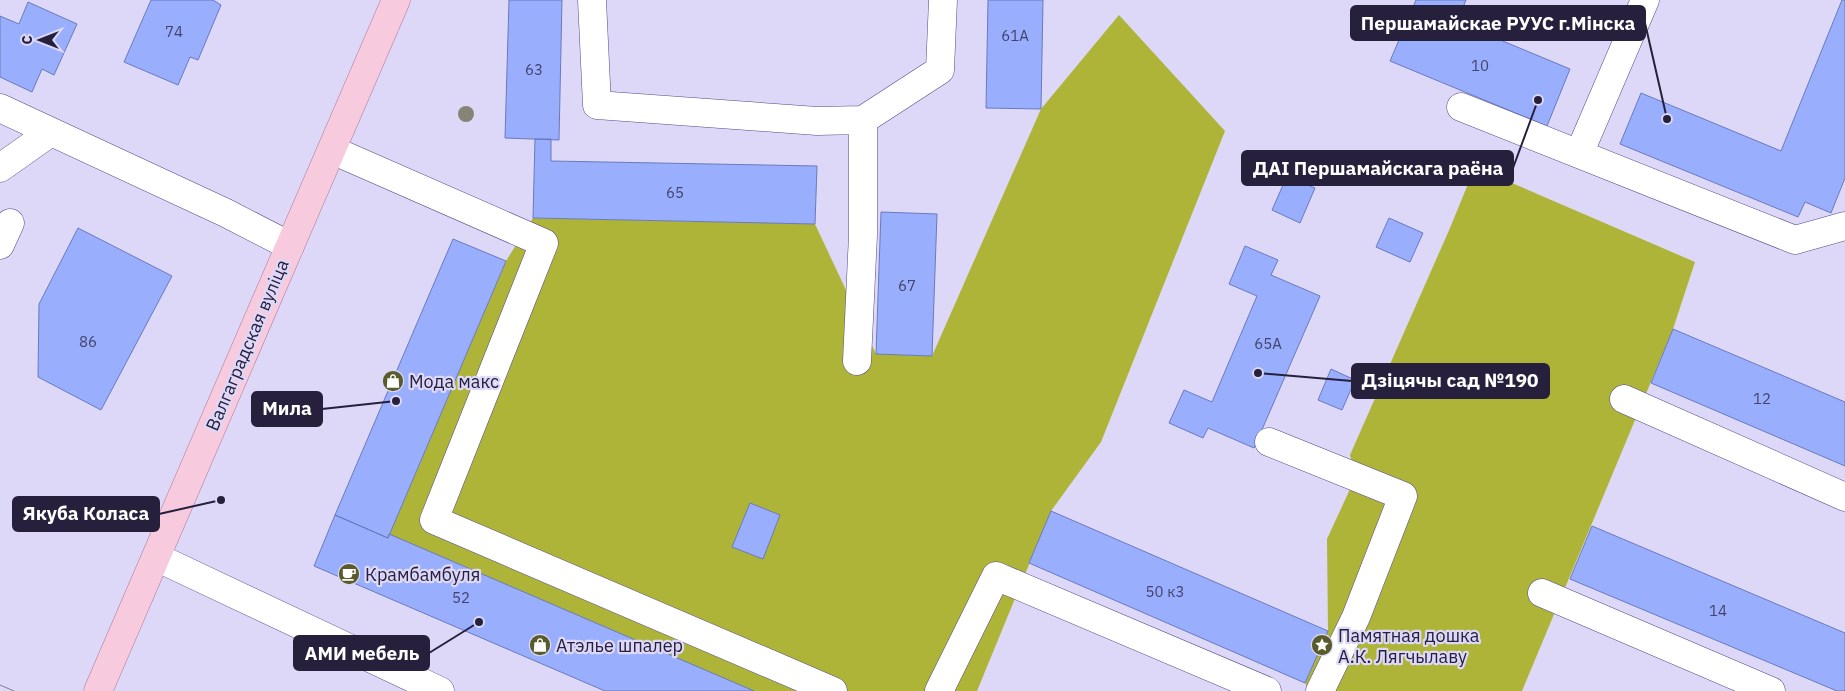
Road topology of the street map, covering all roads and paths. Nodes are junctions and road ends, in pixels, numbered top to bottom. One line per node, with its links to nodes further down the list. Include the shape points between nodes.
1 (396, 0): 9 (main road, Валгаградская вуліца)
2 (592, 0): 7 (lane, via 597,105 817,121)
3 (942, 0): 7 (lane, via 940,70)
4 (1645, 0): 10 (lane)
5 (1461, 107): 10 (lane)
6 (0, 108): 8 (lane)
7 (863, 120): 14 (lane, via 863,235)
8 (51, 132): 11 (lane); 13 (lane)
9 (332, 150): 13 (main road, Валгаградская вуліца); 22 (lane, via 544,243 434,520)
10 (1579, 154): 12 (lane, via 1795,240)
11 (0, 168)
12 (1845, 226)
13 (290, 246): 18 (main road, Валгаградская вуліца)
14 (857, 360)
15 (1624, 398): 17 (lane)
16 (1269, 442): 25 (lane, via 1403,496 1356,617)
17 (1845, 497)
18 (156, 557): 20 (main road, Валгаградская вуліца); 21 (lane)
19 (1542, 593): 26 (lane)
20 (98, 691)
21 (440, 691)
22 (832, 691)
23 (939, 691): 24 (lane, via 996,576)
24 (1267, 691)
25 (1320, 691)
26 (1771, 691)

